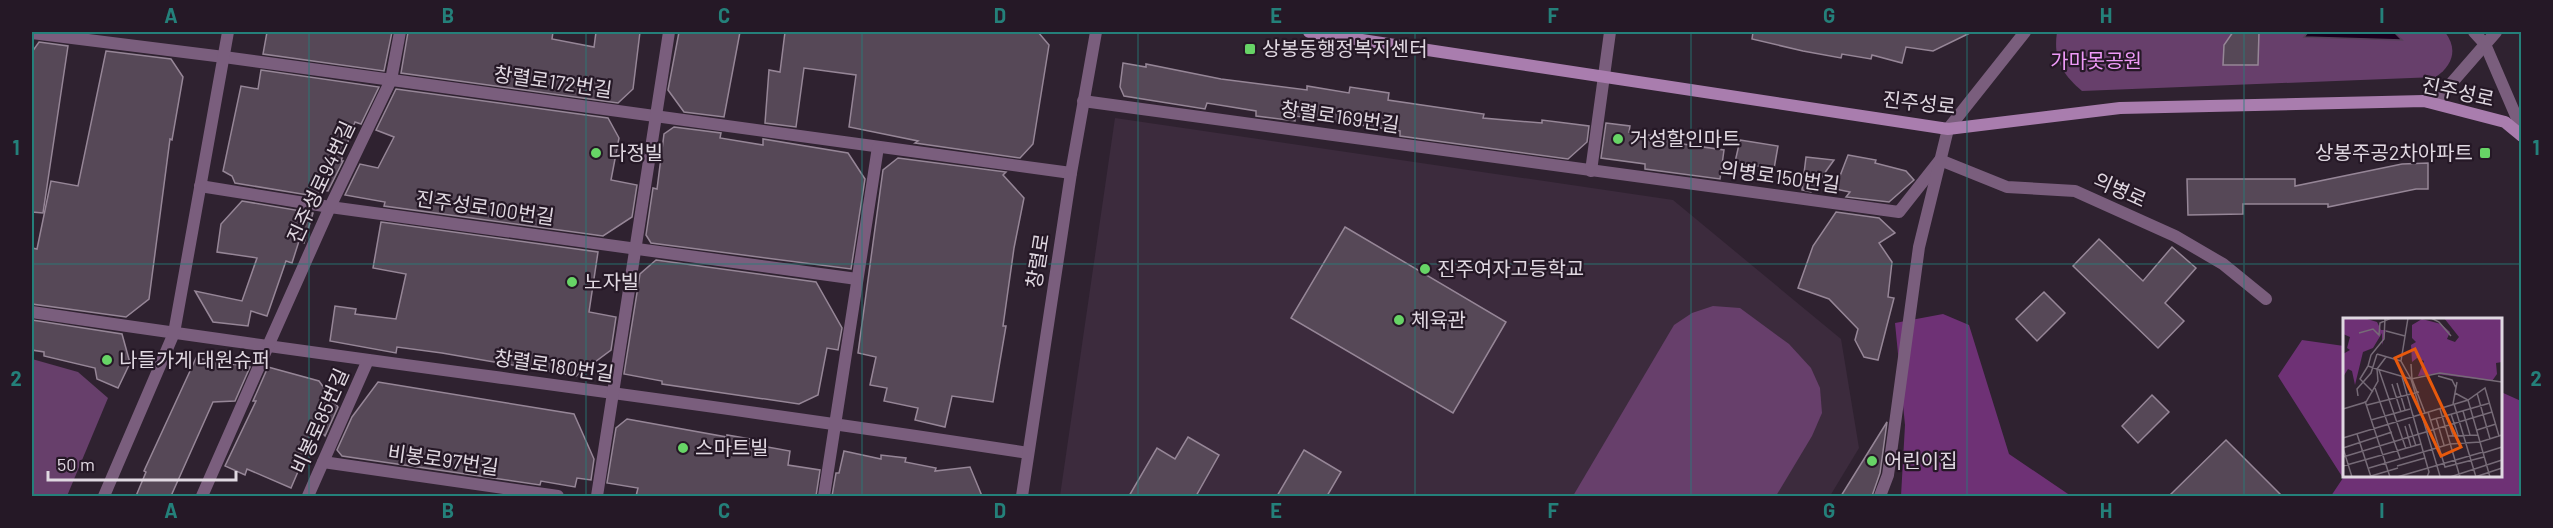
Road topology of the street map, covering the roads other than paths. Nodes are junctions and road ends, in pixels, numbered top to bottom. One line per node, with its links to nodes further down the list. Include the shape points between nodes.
1 (228, 32): 12 (street)
2 (400, 32): 14 (street, 진주성로94번길)
3 (669, 32): 17 (street)
4 (1096, 32): 15 (street, 창렬로)
5 (1309, 32): 13 (main road, 진주성로)
6 (1610, 32): 13 (street)
7 (2025, 32): 18 (street)
8 (2474, 32): 11 (street)
9 (2496, 32): 11 (street)
10 (32, 33): 12 (street, 창렬로172번길)
11 (2485, 44): 16 (street, via 2435,102); 19 (street)
12 (224, 57): 14 (street, 창렬로172번길); 25 (street)
13 (1604, 76): 18 (main road, 진주성로); 23 (street)
14 (391, 80): 17 (street, 창렬로172번길); 26 (street, 진주성로94번길)
15 (1083, 101): 23 (street, 창렬로169번길); 24 (street, 창렬로)
16 (2424, 101): 18 (main road, 진주성로, via 2120,108); 20 (main road, 진주성로, via 2505,122)
17 (656, 116): 21 (street, 창렬로172번길); 27 (street)
18 (1947, 129): 22 (street)
19 (2522, 130)
20 (2522, 136)
21 (878, 147): 24 (street, 창렬로172번길); 28 (street)
22 (1940, 160): 23 (street, 의병로150번길, via 1899,212); 29 (street, 의병로, via 2007,187 2075,191 2175,236 2223,264); 45 (street, via 1919,247 1888,475)
23 (1591, 171)
24 (1071, 173): 36 (street, 창렬로)
25 (200, 186): 26 (street, 진주성로100번길); 31 (street)
26 (330, 207): 27 (street, 진주성로100번길); 32 (street, 진주성로94번길)
27 (635, 248): 28 (street, 진주성로100번길); 34 (street)
28 (857, 279): 35 (street)
29 (2266, 299)
30 (32, 312): 31 (street, 창렬로180번길)
31 (174, 333): 32 (street, 창렬로180번길); 38 (street)
32 (268, 346): 33 (street, 창렬로180번길); 39 (street)
33 (368, 360): 34 (street, 창렬로180번길); 37 (street, 비봉로85번길)
34 (614, 394): 35 (street, 창렬로180번길); 42 (street)
35 (835, 423): 36 (street, 창렬로180번길); 43 (street)
36 (1028, 453): 44 (street, 창렬로)
37 (323, 462): 40 (street, 비봉로85번길); 41 (street, 비봉로97번길)
38 (104, 496)
39 (202, 496)
40 (308, 496)
41 (558, 496)
42 (597, 496)
43 (824, 496)
44 (1022, 496)
45 (1880, 496)

